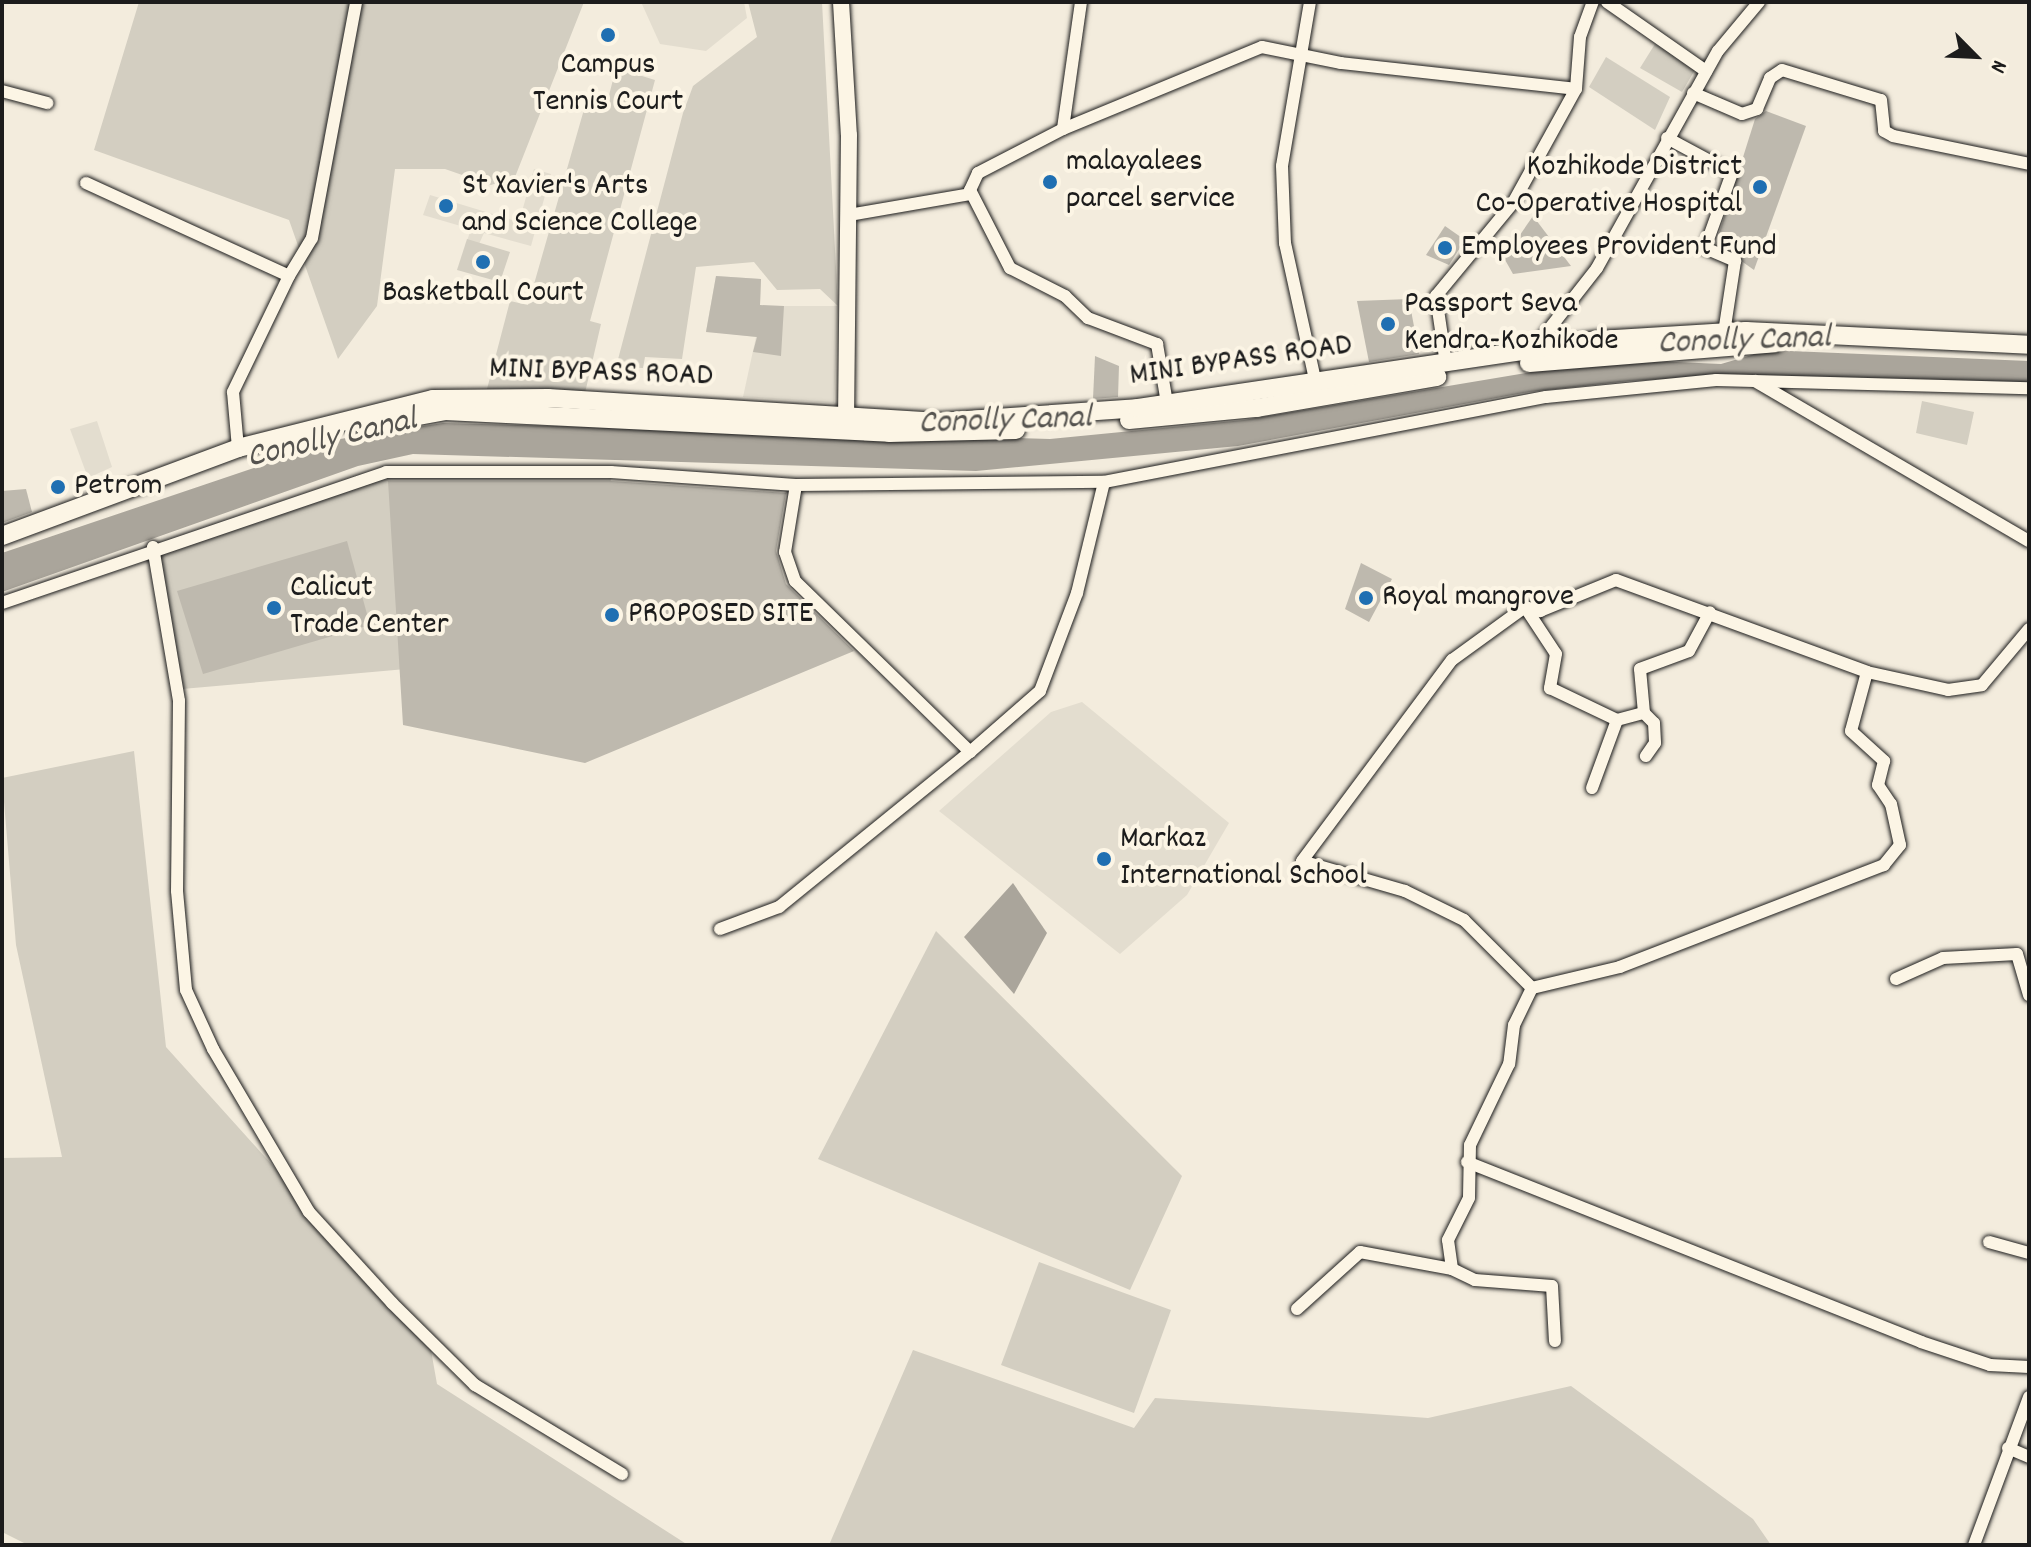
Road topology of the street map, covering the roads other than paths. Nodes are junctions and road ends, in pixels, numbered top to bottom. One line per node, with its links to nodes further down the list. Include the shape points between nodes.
1 (356, 2): 20 (street, via 312,238)
2 (841, 2): 19 (street)
3 (1081, 2): 14 (street)
4 (1310, 2): 8 (street)
5 (1593, 2): 10 (street, via 1580,37)
6 (1607, 2): 9 (street)
7 (1759, 2): 9 (street)
8 (1300, 55): 10 (street); 14 (street, via 1262,47); 26 (street, via 1282,166 1285,243)
9 (1706, 71): 12 (street)
10 (1576, 89): 25 (street, via 1513,203 1436,296)
11 (2, 91): 13 (street)
12 (1693, 93): 15 (street); 16 (street, via 1742,114 1757,109 1770,78 1782,70 1881,100 1884,131 1893,136)
13 (47, 103)
14 (1063, 129): 18 (street, via 978,173)
15 (1667, 138): 21 (street, via 1732,173 1705,248 1735,261); 23 (street, via 1597,268)
16 (2029, 164)
17 (86, 183): 20 (street)
18 (971, 194): 19 (street); 29 (street, via 1010,268 1065,296 1088,318 1157,344)
19 (849, 215): 30 (street)
20 (289, 276): 31 (street, via 233,392)
21 (1724, 333): 22 (main road, MINI BYPASS ROAD); 23 (main road, MINI BYPASS ROAD)
22 (2029, 345)
23 (1532, 351): 25 (main road, MINI BYPASS ROAD)
24 (2029, 354): 30 (main road, MINI BYPASS ROAD, via 1803,341 1624,351 1257,408 989,433)
25 (1446, 364): 26 (main road, MINI BYPASS ROAD)
26 (1315, 380): 29 (main road, MINI BYPASS ROAD)
27 (1753, 380): 28 (street); 32 (street, via 1546,397); 35 (street)
28 (2029, 388)
29 (1167, 403): 30 (main road, MINI BYPASS ROAD, via 1009,419)
30 (846, 424): 31 (main road, MINI BYPASS ROAD, via 548,398 433,399); 36 (main road, MINI BYPASS ROAD, via 445,411 233,461)
31 (238, 448): 34 (main road, MINI BYPASS ROAD)
32 (1104, 482): 33 (street); 45 (street, via 1077,593 1040,691)
33 (796, 485): 37 (street, via 611,472 386,472); 45 (street, via 785,552 795,581)
34 (2, 536)
35 (2029, 541)
36 (2, 544)
37 (153, 547): 38 (street); 62 (street, via 179,701 177,891 186,990 213,1049 309,1212 392,1303 475,1385)
38 (2, 603)
39 (1525, 607): 40 (street, via 1540,611 1616,580); 44 (street, via 1556,654 1550,688); 50 (street, via 1452,660 1302,861 1405,891 1464,920)
40 (1710, 612): 42 (street); 43 (street, via 1689,651 1640,669)
41 (2029, 629): 42 (street, via 1982,685 1948,690)
42 (1867, 672): 50 (street, via 1851,731 1884,761 1878,785 1891,804 1900,845 1884,865 1620,967)
43 (1644, 713): 44 (street); 46 (street, via 1654,723 1655,743)
44 (1617, 720): 47 (street)
45 (970, 752): 48 (street, via 779,907)
46 (1646, 756)
47 (1592, 788)
48 (720, 929)
49 (1896, 979): 51 (street, via 1952,956 2017,954)
50 (1532, 988): 52 (street)
51 (2029, 995)
52 (1467, 1162): 55 (street, via 1469,1198 1448,1240); 58 (street, via 1921,1342 1990,1365)
53 (1989, 1242): 54 (street)
54 (2029, 1253)
55 (1452, 1269): 56 (street, via 1360,1252); 57 (street, via 1475,1280 1552,1286)
56 (1297, 1309)
57 (1555, 1341)
58 (2029, 1367)
59 (2029, 1397): 60 (street)
60 (2008, 1448): 61 (street); 63 (street)
61 (2029, 1457)
62 (622, 1474)
63 (1974, 1545)

